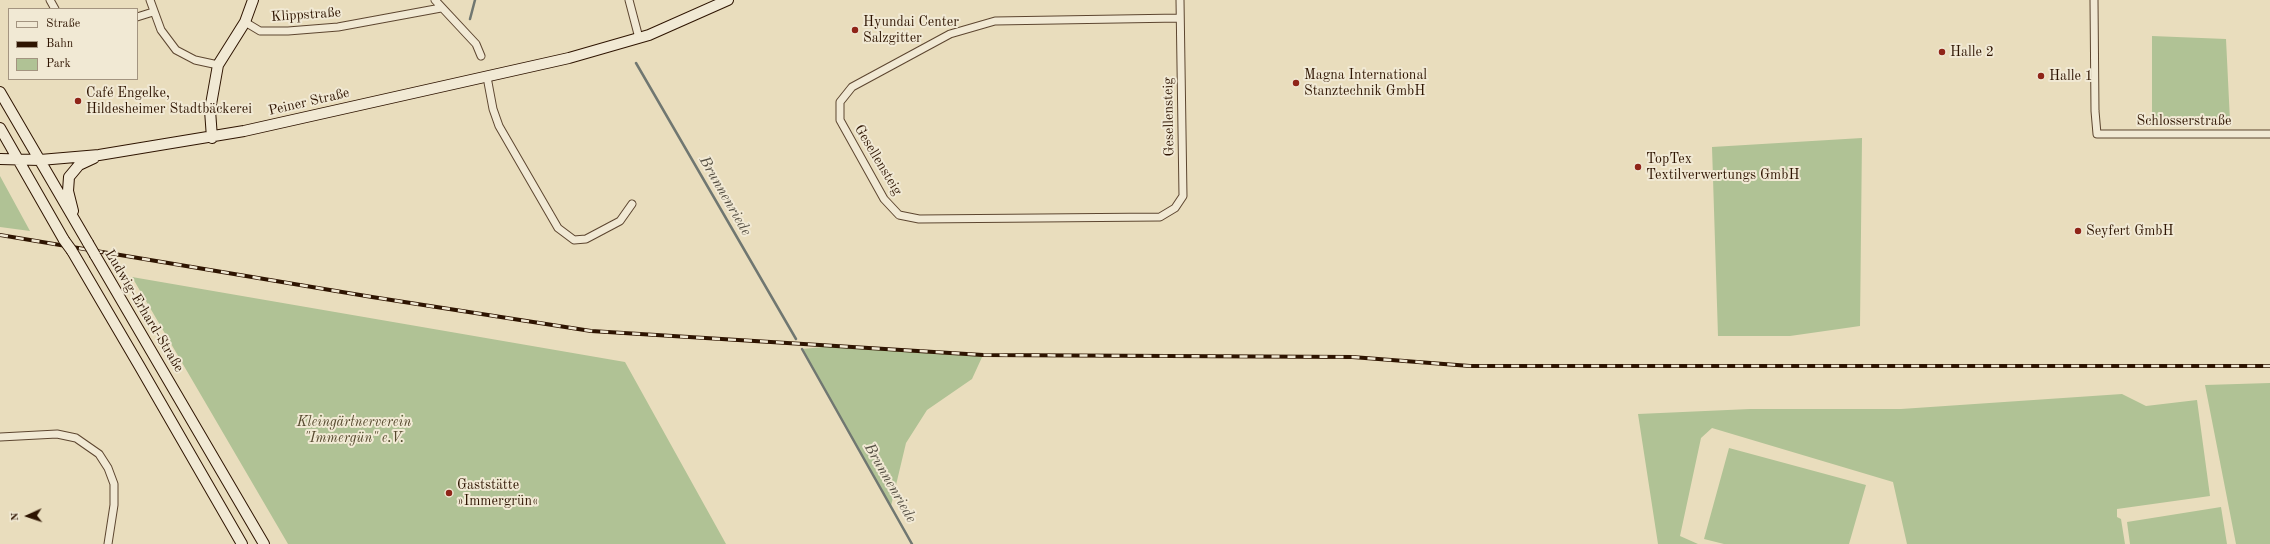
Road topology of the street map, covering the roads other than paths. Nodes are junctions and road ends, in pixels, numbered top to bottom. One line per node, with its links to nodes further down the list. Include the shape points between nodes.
1 (150, 0): 9 (street)
2 (252, 0): 12 (main road)
3 (435, 0): 8 (street)
4 (629, 0): 13 (street)
5 (728, 0): 13 (main road, Peiner Straße)
6 (1180, 0): 11 (street, Gesellensteig)
7 (2094, 0): 19 (street, Schlosserstraße, via 2097,134)
8 (441, 8): 12 (street, Klippstraße, via 338,27 288,31 260,31); 14 (street, via 476,44)
9 (153, 12): 10 (street); 15 (street, via 161,30 176,50 195,60)
10 (138, 17)
11 (1180, 18): 11 (street, Gesellensteig, via 1183,196 1175,208 1160,217 919,219 899,215 884,199 840,120 840,102 852,87 950,34 995,21)
12 (246, 22): 15 (main road)
13 (639, 38): 16 (main road, Peiner Straße)
14 (481, 56)
15 (218, 65): 20 (main road, via 210,110)
16 (487, 77): 20 (main road, Peiner Straße); 25 (street, via 499,126 558,228 574,240 586,239 620,221)
17 (0, 92): 24 (main road, Ludwig-Erhard-Straße)
18 (0, 128): 23 (main road)
19 (2270, 134)
20 (212, 138): 21 (main road, Peiner Straße)
21 (99, 155): 24 (main road, Peiner Straße); 26 (main road, via 80,165 69,177 68,191)
22 (0, 159): 23 (main road, Peiner Straße)
23 (18, 160): 24 (main road, Peiner Straße); 29 (main road, bridge)
24 (40, 160): 26 (main road, Ludwig-Erhard-Straße)
25 (632, 204)
26 (75, 221): 30 (main road, Ludwig-Erhard-Straße, bridge)
27 (0, 437): 28 (street, via 58,434 76,438 100,454 114,484 114,505)
28 (108, 544)
29 (242, 544)
30 (264, 544)

